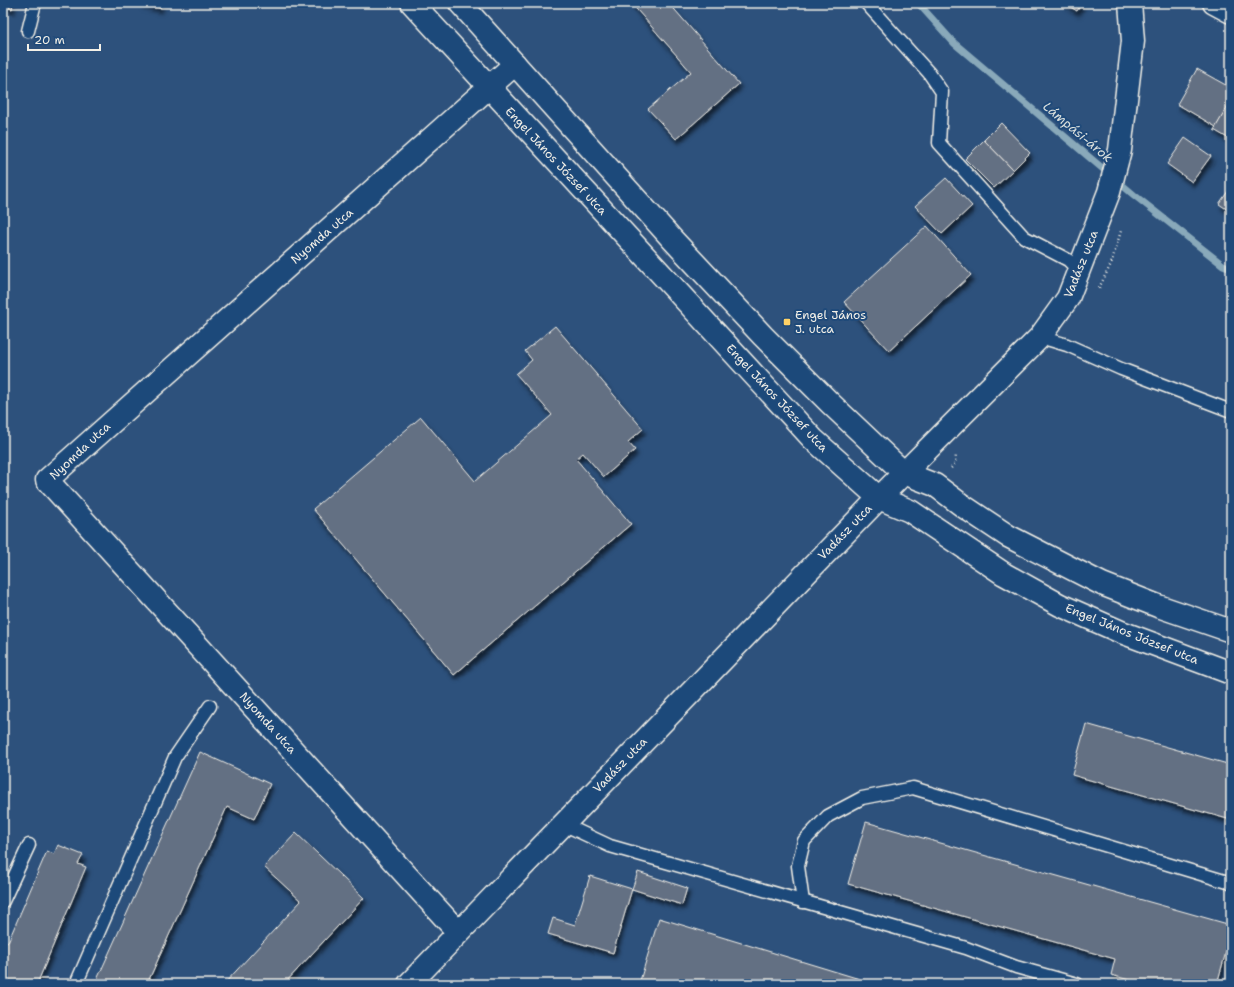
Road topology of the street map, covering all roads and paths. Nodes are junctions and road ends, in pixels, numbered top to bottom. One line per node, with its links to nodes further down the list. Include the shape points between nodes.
1 (35, 3): 8 (lane)
2 (412, 3): 10 (street, Engel János József utca)
3 (460, 3): 9 (street)
4 (866, 3): 11 (lane, via 929,73 942,92 939,143 1024,237 1068,260)
5 (1130, 3): 11 (street, Vadász utca, via 1133,40 1120,150 1109,192)
6 (1214, 3): 7 (street)
7 (1231, 12)
8 (28, 30)
9 (515, 64): 10 (street, Nyomda utca); 14 (street, via 763,336 830,404)
10 (490, 88): 15 (street, Engel János József utca, via 813,439); 24 (street, Nyomda utca, via 47,480)
11 (1079, 271): 12 (street, Vadász utca, via 1068,298)
12 (1040, 337): 13 (lane); 14 (street, Vadász utca)
13 (1231, 411)
14 (904, 473): 15 (street, Vadász utca); 16 (street, via 935,485 1008,536 1102,584)
15 (879, 498): 17 (street, Engel János József utca, via 910,511 1004,574 1060,605 1121,632); 19 (street, Vadász utca)
16 (1231, 631)
17 (1231, 673)
18 (210, 706): 25 (lane, via 175,757)
19 (563, 824): 23 (lane, via 610,846); 24 (street, Vadász utca)
20 (29, 845): 22 (lane)
21 (1231, 883): 23 (lane, via 913,788 862,798 828,816 804,841 798,866)
22 (3, 901)
23 (803, 902): 27 (lane, via 966,948)
24 (458, 932): 26 (street, Vadász utca)
25 (76, 984)
26 (409, 984)
27 (1077, 984)

